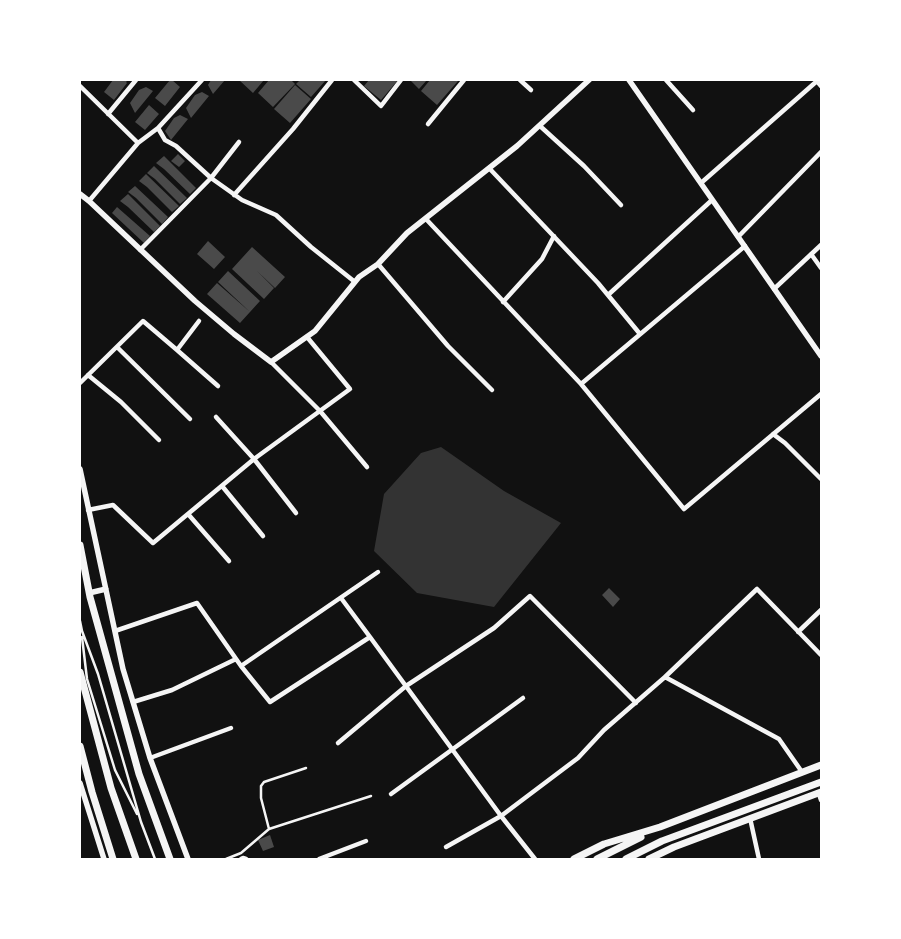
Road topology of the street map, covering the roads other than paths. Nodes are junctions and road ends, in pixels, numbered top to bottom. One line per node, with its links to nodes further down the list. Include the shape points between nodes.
1 (83, 80): 13 (street)
2 (136, 80): 17 (street)
3 (202, 80): 20 (street)
4 (332, 80): 28 (street)
5 (354, 80): 6 (street, via 381,106)
6 (401, 80)
7 (464, 80): 18 (street)
8 (520, 80): 15 (street)
9 (589, 80): 19 (street)
10 (629, 80): 26 (street)
11 (666, 80): 16 (street)
12 (816, 80): 14 (street); 26 (street)
13 (80, 85): 17 (street)
14 (821, 86)
15 (530, 90)
16 (693, 110)
17 (108, 114): 21 (street)
18 (428, 124)
19 (540, 126): 24 (street); 31 (street)
20 (158, 128): 21 (street); 25 (street, via 165,140)
21 (138, 142): 30 (street)
22 (239, 142): 25 (street)
23 (821, 152): 34 (street)
24 (490, 168): 32 (street); 33 (street)
25 (212, 178): 28 (street); 37 (street)
26 (701, 183): 29 (street)
27 (80, 194): 30 (street)
28 (234, 195): 41 (street, via 276,215)
29 (712, 200): 34 (street); 43 (street)
30 (89, 201): 37 (street)
31 (620, 205)
32 (426, 219): 39 (street); 44 (street)
33 (554, 236): 43 (street); 44 (street, via 542,259)
34 (738, 237): 36 (street)
35 (821, 245): 38 (street)
36 (745, 246): 42 (street); 46 (street)
37 (140, 250): 51 (street, via 234,334)
38 (812, 254): 40 (street); 42 (street)
39 (378, 264): 41 (street); 56 (street, via 448,346)
40 (821, 268)
41 (354, 282): 47 (street)
42 (774, 289): 50 (street)
43 (608, 295): 46 (street)
44 (503, 302): 54 (street)
45 (199, 321): 49 (street)
46 (640, 334): 54 (street)
47 (307, 337): 51 (street); 58 (street, via 350,389)
48 (117, 347): 49 (street, via 144,321); 52 (street); 60 (street)
49 (177, 350): 55 (street)
50 (821, 356)
51 (271, 362): 58 (street)
52 (88, 375): 53 (street); 62 (street)
53 (80, 383)
54 (581, 384): 61 (street, via 684,509)
55 (218, 386)
56 (492, 390)
57 (821, 394): 61 (street)
58 (320, 411): 63 (street); 64 (street)
59 (216, 417): 63 (street)
60 (190, 419)
61 (773, 434): 66 (street)
62 (159, 440)
63 (254, 459): 67 (street); 69 (street)
64 (366, 467)
65 (80, 469): 68 (street)
66 (821, 479)
67 (222, 486): 70 (street); 71 (street)
68 (88, 510): 70 (street, via 113,505 153,543); 75 (street)
69 (296, 513)
70 (188, 514): 73 (street)
71 (263, 536)
72 (80, 545): 76 (main road)
73 (229, 561)
74 (378, 572): 77 (street)
75 (106, 589): 76 (street); 81 (street)
76 (89, 593): 117 (main road, via 139,774)
77 (341, 598): 83 (street); 86 (street)
78 (821, 610): 82 (street)
79 (80, 621): 80 (lane)
80 (82, 631): 108 (lane, via 98,674); 108 (lane, via 87,679 115,770)
81 (115, 631): 85 (street, via 197,603); 91 (street)
82 (798, 632): 84 (street); 88 (street, via 757,590)
83 (370, 637): 86 (street, via 270,702); 89 (street)
84 (821, 655)
85 (236, 659): 86 (street); 91 (street, via 172,690)
86 (241, 666)
87 (80, 672): 115 (main road, via 110,788)
88 (665, 677): 92 (street); 100 (street, via 779,740)
89 (406, 686): 92 (street, via 494,628 530,596); 94 (street); 96 (street)
90 (523, 698): 96 (street)
91 (133, 702): 97 (street)
92 (636, 703): 106 (street, via 578,758)
93 (231, 728): 97 (street)
94 (338, 743)
95 (80, 746): 114 (main road)
96 (452, 750): 103 (street); 106 (street)
97 (150, 758): 118 (street)
98 (821, 765): 100 (main road)
99 (306, 768): 110 (lane, via 264,782 261,786)
100 (802, 772): 109 (main road)
101 (820, 782): 126 (main road, via 662,841)
102 (80, 783): 113 (street)
103 (391, 794)
104 (820, 795): 107 (main road)
105 (371, 796): 110 (lane)
106 (501, 816): 112 (street); 123 (street)
107 (750, 818): 127 (main road, via 674,846); 128 (street)
108 (141, 822): 116 (lane)
109 (660, 827): 124 (main road, via 604,844); 125 (main road)
110 (269, 829): 119 (lane, via 241,853)
111 (366, 841): 122 (street)
112 (446, 848)
113 (104, 859)
114 (114, 859)
115 (136, 859)
116 (155, 859)
117 (170, 859)
118 (188, 859)
119 (226, 859)
120 (240, 859): 121 (street)
121 (246, 859)
122 (319, 859)
123 (535, 859)
124 (574, 859)
125 (597, 859)
126 (626, 859)
127 (649, 859)
128 (759, 859)

